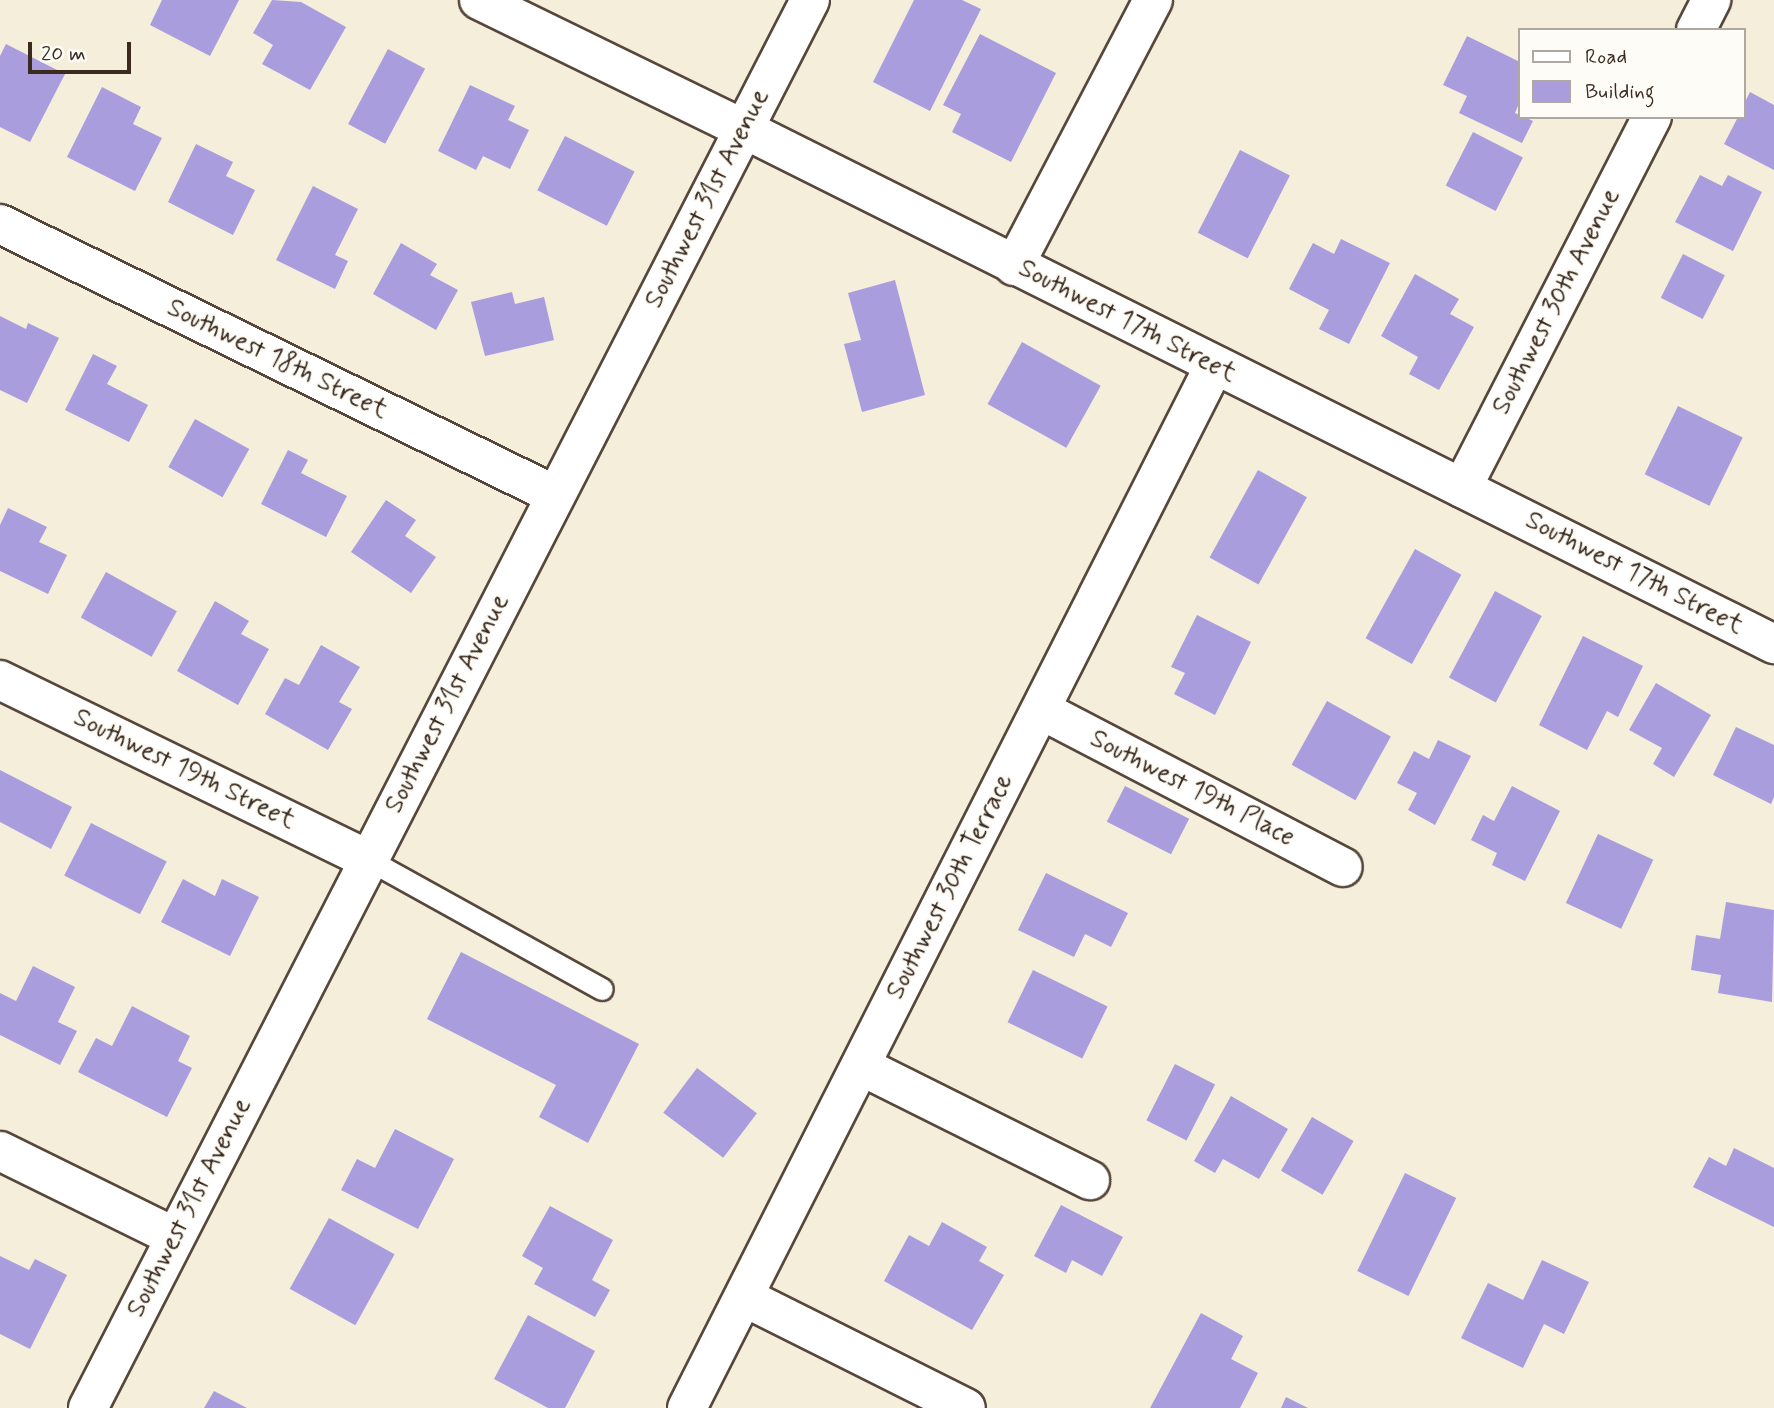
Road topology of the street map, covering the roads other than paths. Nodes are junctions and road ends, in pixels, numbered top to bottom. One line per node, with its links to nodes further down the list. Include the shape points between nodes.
1 (479, 0): 7 (street, Southwest 17th Street)
2 (810, 0): 7 (street, Southwest 31st Avenue)
3 (1153, 0): 9 (street)
4 (1711, 0): 5 (street)
5 (1697, 28)
6 (1650, 119): 11 (street, Southwest 30th Avenue)
7 (744, 129): 9 (street, Southwest 17th Street); 12 (street, Southwest 31st Avenue)
8 (0, 224): 12 (street, Southwest 18th Street)
9 (1014, 265): 10 (street, Southwest 17th Street)
10 (1214, 366): 11 (street, Southwest 17th Street); 15 (street, Southwest 30th Terrace)
11 (1462, 488): 13 (street, Southwest 17th Street)
12 (555, 495): 16 (street, Southwest 31st Avenue)
13 (1774, 644)
14 (0, 680): 16 (street, Southwest 19th Street)
15 (1041, 710): 17 (street, Southwest 19th Place); 19 (street, Southwest 30th Terrace)
16 (369, 860): 18 (lane); 22 (street, Southwest 31st Avenue)
17 (1343, 867)
18 (602, 989)
19 (861, 1066): 21 (street); 23 (street, Southwest 30th Terrace)
20 (0, 1151): 22 (street)
21 (1090, 1180)
22 (175, 1237): 24 (street, Southwest 31st Avenue)
23 (744, 1297): 25 (street, Southwest 30th Terrace); 26 (street)
24 (88, 1408)
25 (687, 1408)
26 (966, 1408)

